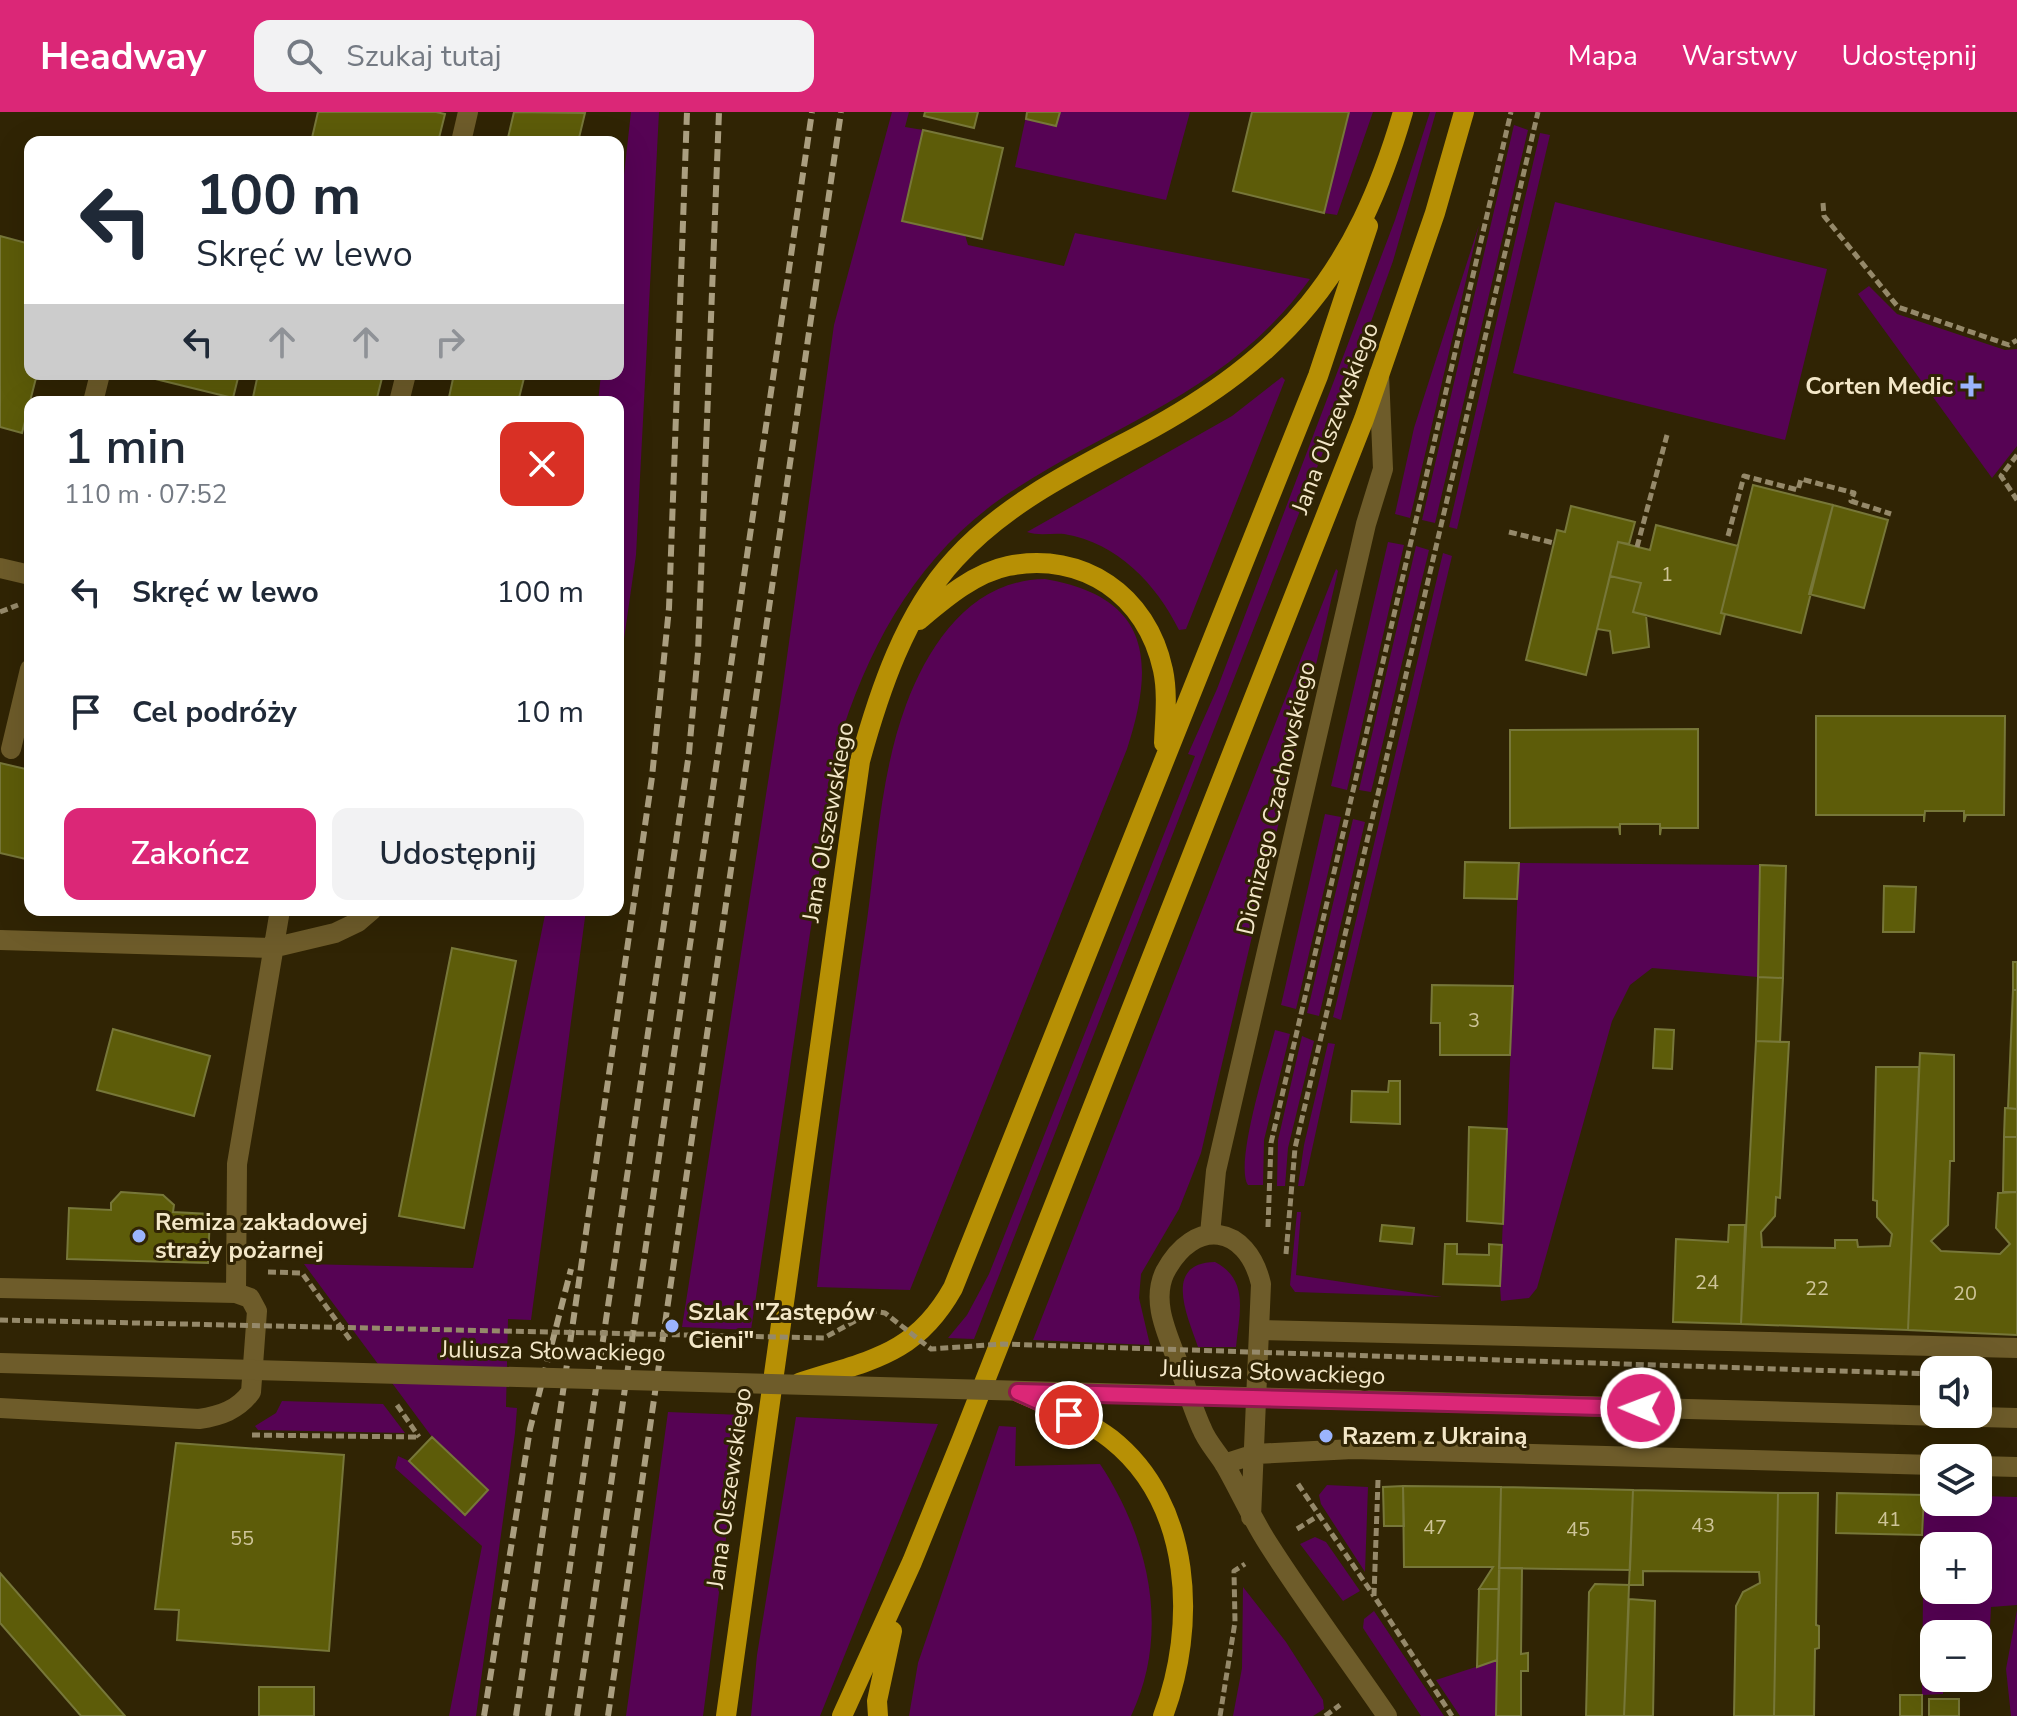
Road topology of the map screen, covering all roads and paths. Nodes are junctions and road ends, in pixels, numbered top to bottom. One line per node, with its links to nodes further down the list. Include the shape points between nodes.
1 (468, 112): 6 (street)
2 (1403, 112): 7 (main road, Jana Olszewskiego)
3 (1464, 112): 10 (main road, Jana Olszewskiego)
4 (1511, 112): 31 (path, via 1271,1143)
5 (1538, 112): 32 (path, via 1295,1148)
6 (462, 136)
7 (1391, 154): 22 (main road, Jana Olszewskiego, via 1349,244 1290,330 1225,385 1049,484 978,535 952,562); 25 (main road, via 1318,376)
8 (1823, 203): 9 (path, via 1824,216 1898,307 2009,345)
9 (2017, 340)
10 (1379, 374): 30 (street, Dionizego Czachowskiego, via 1383,469 1216,1171); 55 (main road, Jana Olszewskiego)
11 (1667, 435): 19 (path)
12 (2017, 455): 13 (path, via 2001,476)
13 (2014, 490): 14 (path)
14 (2017, 500)
15 (1891, 514): 17 (path, via 1851,501 1854,493 1801,479 1798,490 1744,476)
16 (1509, 532): 18 (path)
17 (1728, 536)
18 (1554, 543)
19 (1637, 547)
20 (0, 568): 21 (street)
21 (24, 574)
22 (911, 626): 25 (main road, via 971,582 1007,566 1047,563 1082,569 1114,588 1153,635 1167,700); 59 (main road, Jana Olszewskiego, via 876,705 860,761)
23 (24, 694): 24 (street)
24 (11, 749)
25 (1163, 763): 37 (main road, via 953,1288)
26 (279, 916): 29 (street)
27 (365, 916): 29 (street, via 335,933)
28 (0, 940): 29 (street)
29 (272, 948): 34 (street, via 237,1164)
30 (1210, 1234): 36 (street, via 1237,1243 1255,1265 1262,1295); 48 (street, via 1182,1247 1161,1280 1159,1307 1203,1432)
31 (1269, 1240)
32 (1285, 1265)
33 (0, 1288): 34 (street)
34 (236, 1293): 43 (street, via 250,1298 257,1311 253,1383 234,1409 199,1419)
35 (0, 1320): 37 (path, bridge, via 824,1338 873,1311)
36 (1260, 1330): 38 (street, Juliusza Słowackiego); 47 (street)
37 (918, 1335): 40 (path, bridge, via 931,1349 1003,1344); 41 (main road, via 880,1356)
38 (2017, 1348)
39 (0, 1363): 41 (street, Juliusza Słowackiego, bridge)
40 (1920, 1374)
41 (799, 1383): 42 (street, Juliusza Słowackiego, bridge)
42 (1018, 1392): 45 (street, Juliusza Słowackiego, bridge); 62 (main road, via 1094,1426 1114,1441 1152,1488 1171,1527 1182,1565 1185,1606)
43 (0, 1408)
44 (402, 1412): 46 (path)
45 (2017, 1418)
46 (419, 1437)
47 (1255, 1454): 48 (street); 49 (street, via 1353,1449); 54 (street)
48 (1224, 1464): 54 (street)
49 (1920, 1465)
50 (1992, 1466): 51 (street)
51 (2017, 1467)
52 (1378, 1474): 57 (path)
53 (1297, 1481): 57 (path)
54 (1251, 1517): 65 (street)
55 (912, 1562): 60 (main road, Jana Olszewskiego); 61 (main road, via 885,1655)
56 (1241, 1566): 63 (path, via 1234,1571 1235,1622)
57 (1374, 1596): 66 (path)
58 (1340, 1705): 64 (path)
59 (726, 1716)
60 (842, 1716)
61 (878, 1716)
62 (1163, 1716)
63 (1220, 1716)
64 (1325, 1716)
65 (1387, 1716)
66 (1452, 1716)

